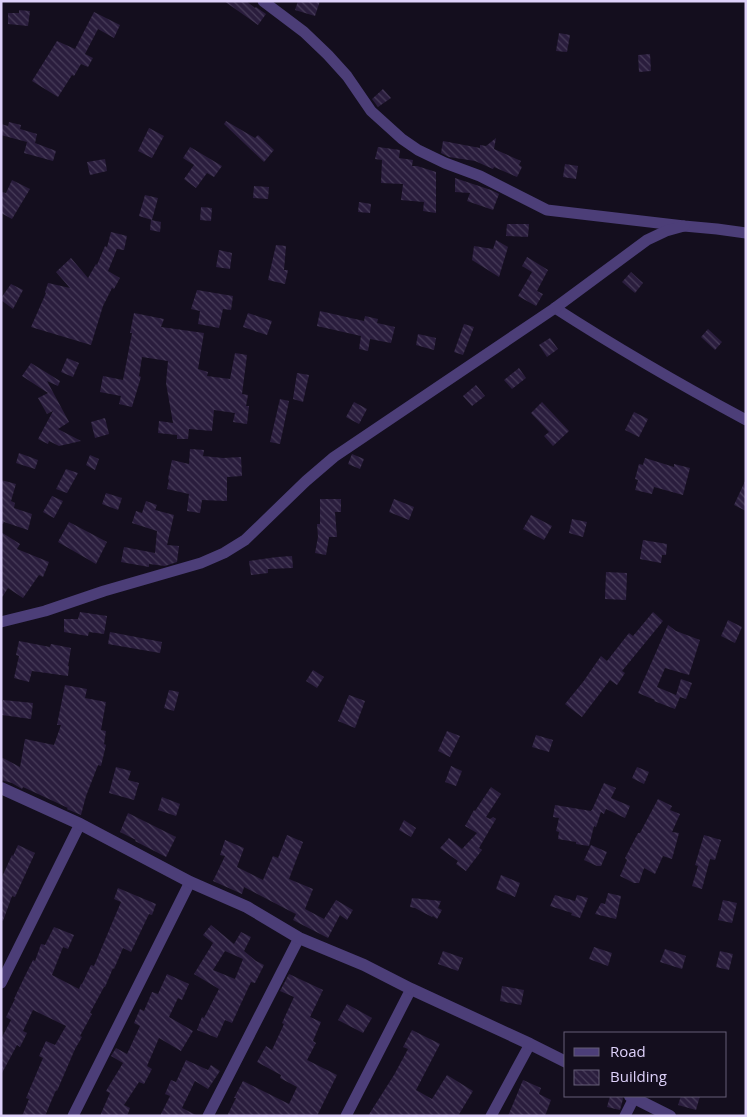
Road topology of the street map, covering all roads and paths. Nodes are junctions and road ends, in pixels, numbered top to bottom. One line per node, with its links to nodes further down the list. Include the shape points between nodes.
1 (263, 1): 2 (street, via 304,32 347,76 371,111 418,150 548,210)
2 (684, 226): 3 (street); 4 (street, via 647,240)
3 (746, 232)
4 (555, 308): 5 (street); 6 (street, via 334,457 245,540 224,553 201,563)
5 (746, 420)
6 (1, 622)
7 (1, 788): 8 (street)
8 (80, 824): 9 (street); 11 (street)
9 (190, 882): 10 (street, via 247,907); 16 (street)
10 (299, 938): 12 (street, via 364,965); 17 (street)
11 (1, 983)
12 (410, 989): 13 (street); 18 (street)
13 (530, 1044): 14 (street); 19 (street)
14 (564, 1061)
15 (632, 1097): 20 (street); 21 (street)
16 (73, 1116)
17 (208, 1116)
18 (346, 1116)
19 (491, 1116)
20 (625, 1116)
21 (670, 1116)

